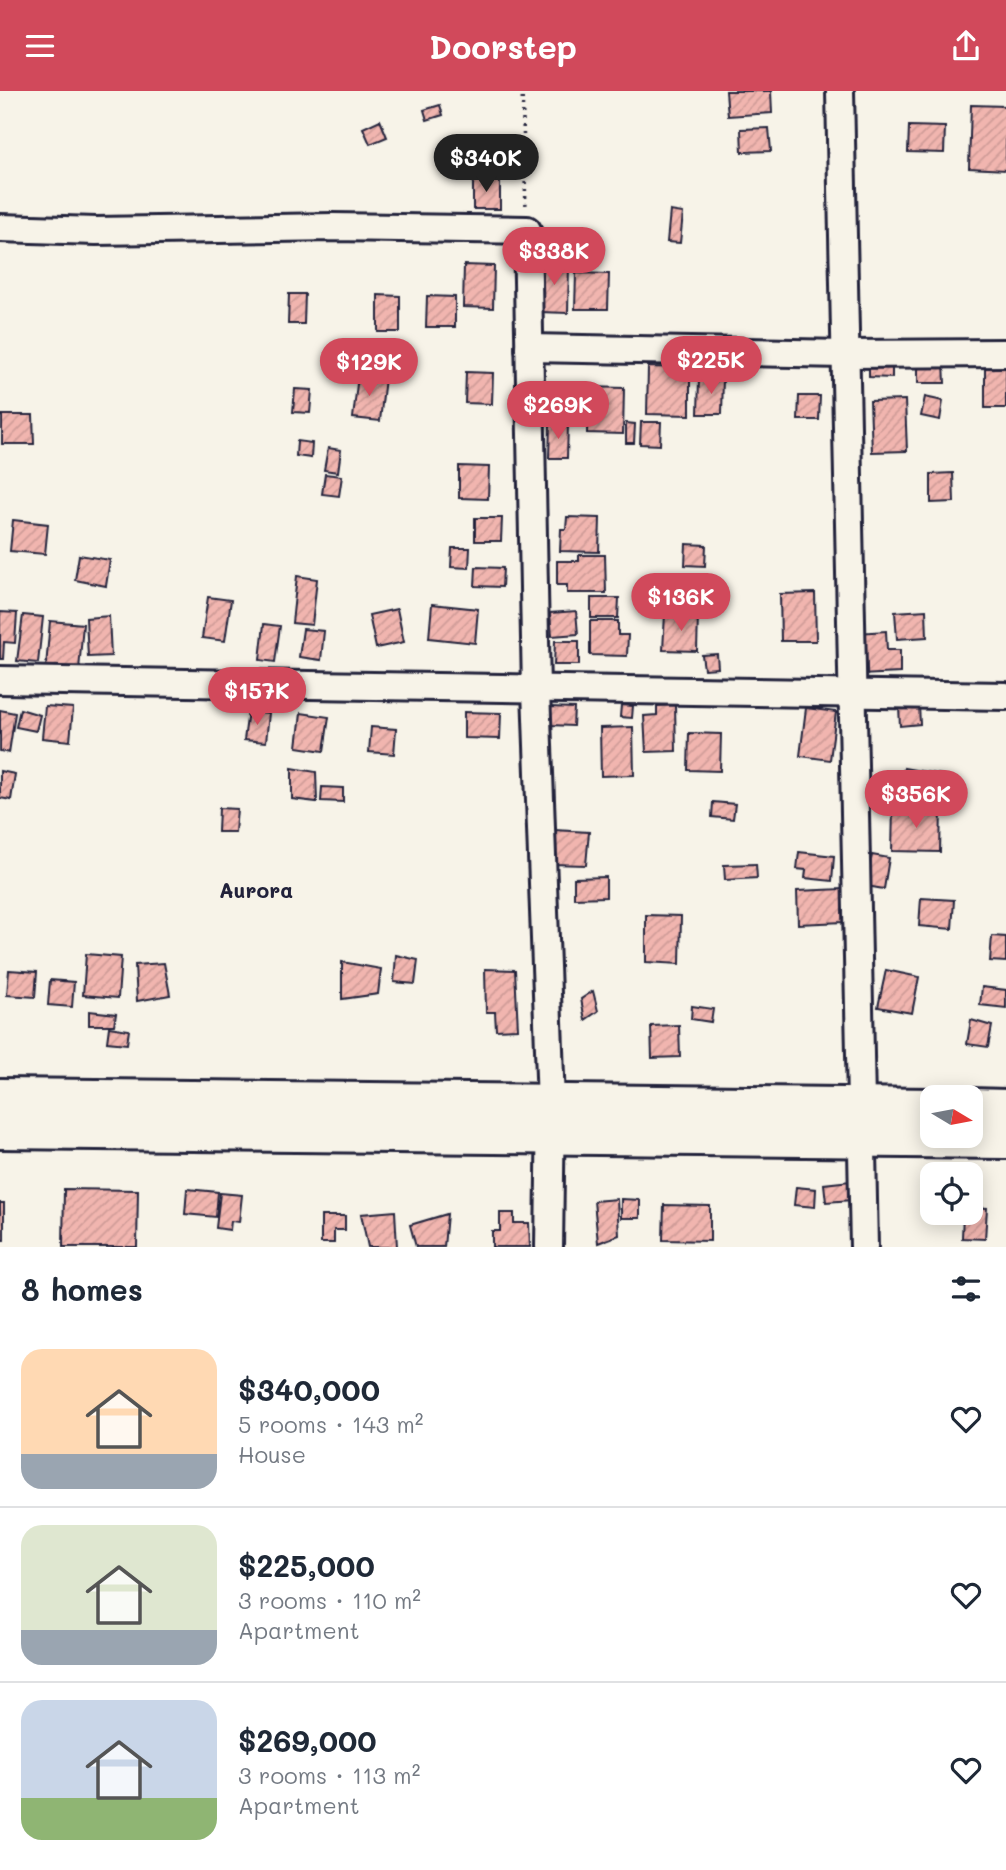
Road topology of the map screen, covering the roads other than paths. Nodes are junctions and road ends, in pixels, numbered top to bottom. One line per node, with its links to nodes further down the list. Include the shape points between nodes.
1 (840, 91): 5 (street)
2 (0, 228): 3 (street, via 527,230)
3 (529, 348): 5 (street); 7 (street)
4 (1006, 353): 5 (street)
5 (845, 354): 8 (street)
6 (0, 680): 7 (street)
7 (536, 690): 8 (street); 14 (street)
8 (852, 694): 9 (street); 15 (street)
9 (1006, 696)
10 (0, 1098): 14 (highway)
11 (984, 1108): 12 (highway)
12 (1006, 1109)
13 (920, 1111): 15 (highway)
14 (551, 1119): 15 (highway); 16 (highway); 18 (street)
15 (861, 1123): 17 (highway); 19 (street)
16 (0, 1129)
17 (1006, 1139)
18 (549, 1247)
19 (864, 1247)

